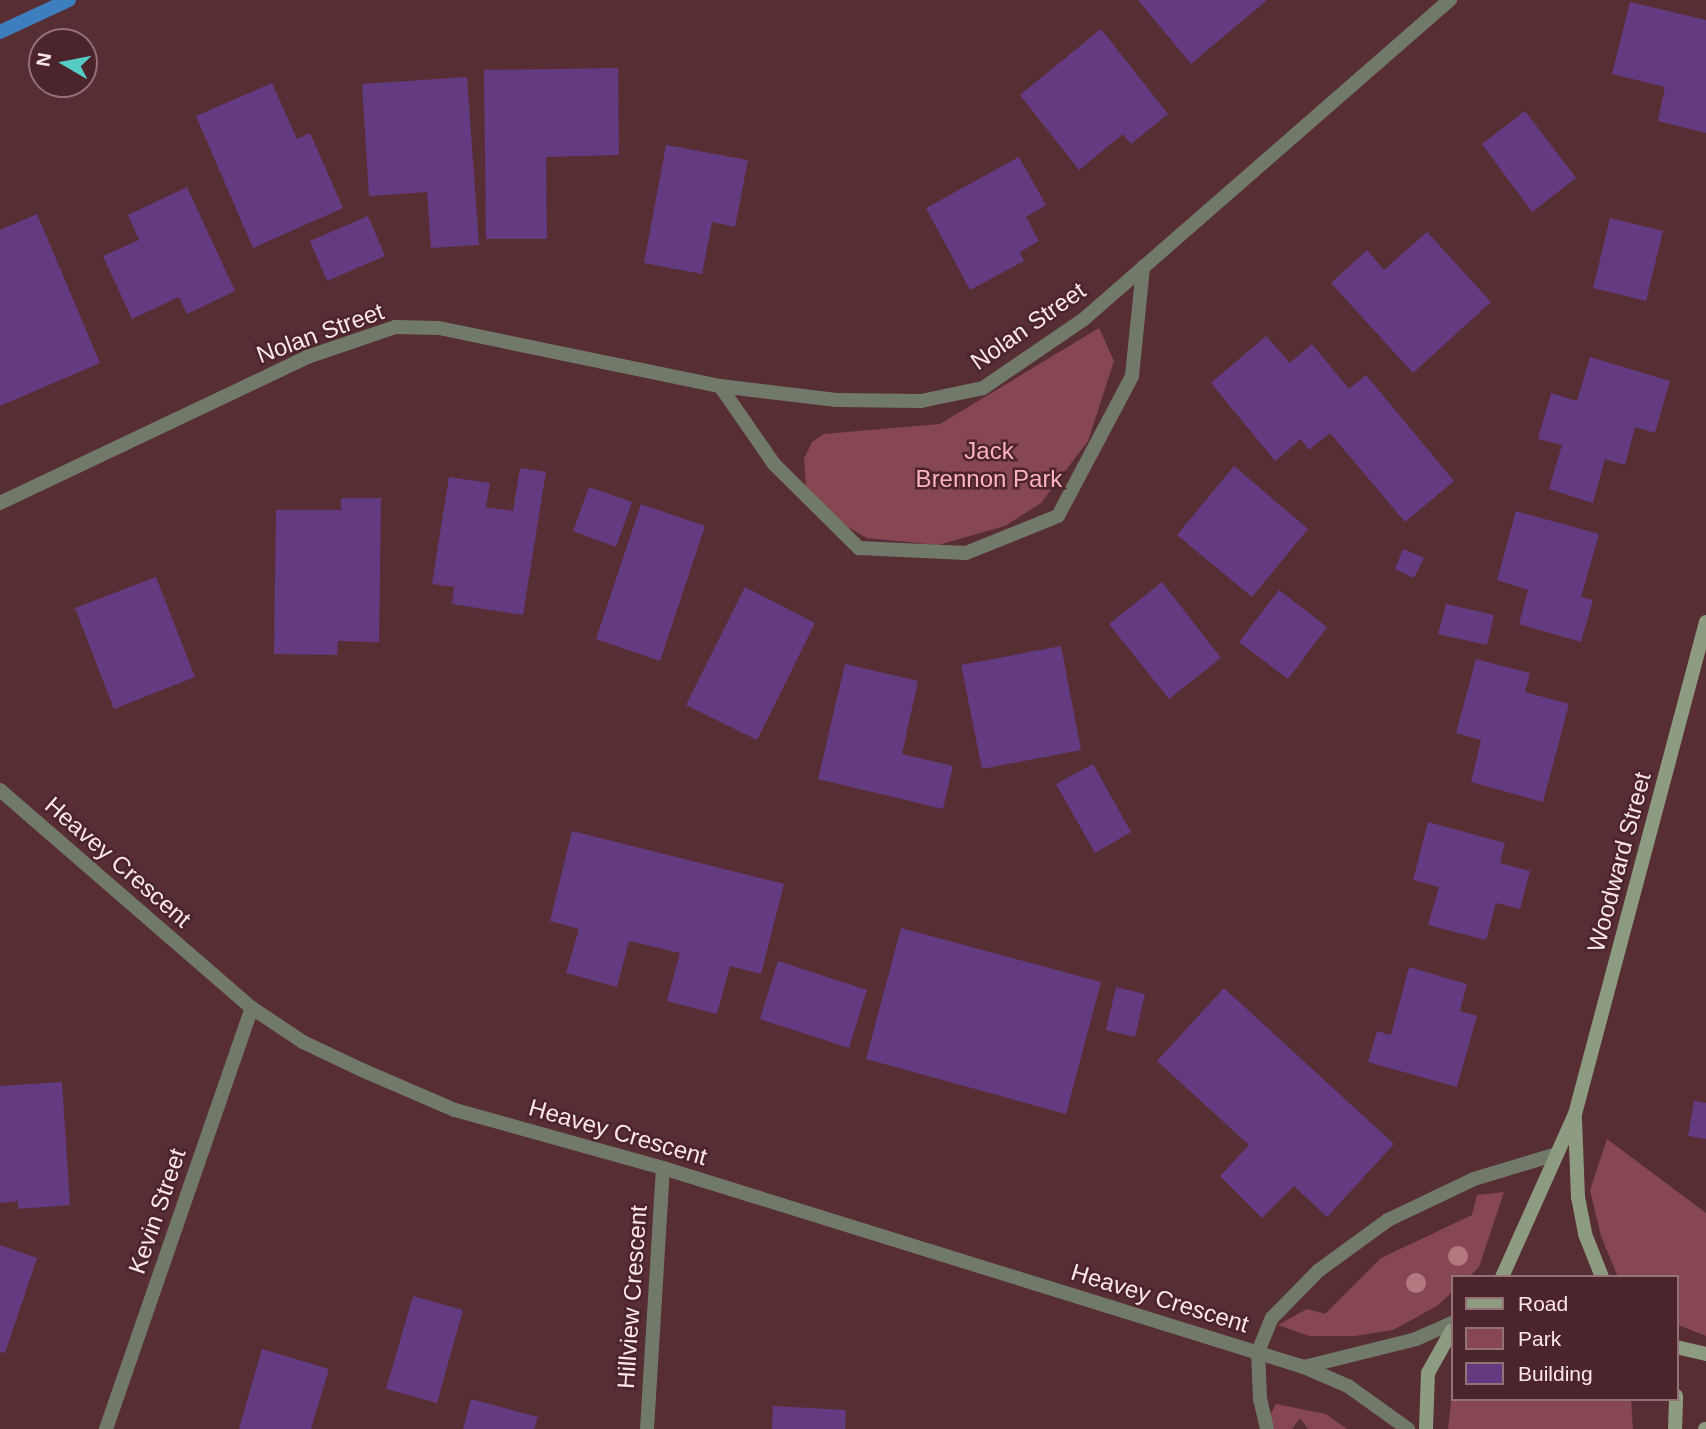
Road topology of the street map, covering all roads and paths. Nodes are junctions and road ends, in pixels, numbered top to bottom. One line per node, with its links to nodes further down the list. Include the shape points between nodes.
1 (1450, 0): 2 (street, Nolan Street)
2 (1143, 267): 3 (street, Nolan Street, via 1084,319 983,388 921,401 836,400); 3 (street, via 1132,376 1058,516 966,553 859,548 774,464)
3 (719, 386): 4 (street, Nolan Street, via 439,328 395,327 307,357)
4 (0, 503)
5 (1706, 622): 8 (street, Woodward Street)
6 (0, 790): 7 (street, Heavey Crescent)
7 (252, 1008): 10 (street, Heavey Crescent, via 303,1042 455,1110); 20 (street, Kevin Street)
8 (1575, 1114): 9 (street, Woodward Street); 12 (street, Woodward Street, via 1577,1197)
9 (1557, 1154): 11 (street, Woodward Street); 16 (street, via 1474,1179 1388,1220 1318,1270 1272,1318)
10 (663, 1168): 16 (street, Heavey Crescent); 21 (street, Hillview Crescent)
11 (1503, 1275)
12 (1601, 1275)
13 (1450, 1324): 18 (street, via 1416,1339)
14 (1450, 1333): 24 (street, via 1428,1373)
15 (1678, 1347): 17 (street)
16 (1258, 1352): 18 (street, Heavey Crescent); 22 (street)
17 (1706, 1354)
18 (1304, 1367): 23 (street, Heavey Crescent, via 1367,1398)
19 (1676, 1401): 25 (street)
20 (106, 1429)
21 (647, 1429)
22 (1267, 1429)
23 (1408, 1429)
24 (1426, 1429)
25 (1675, 1429)

